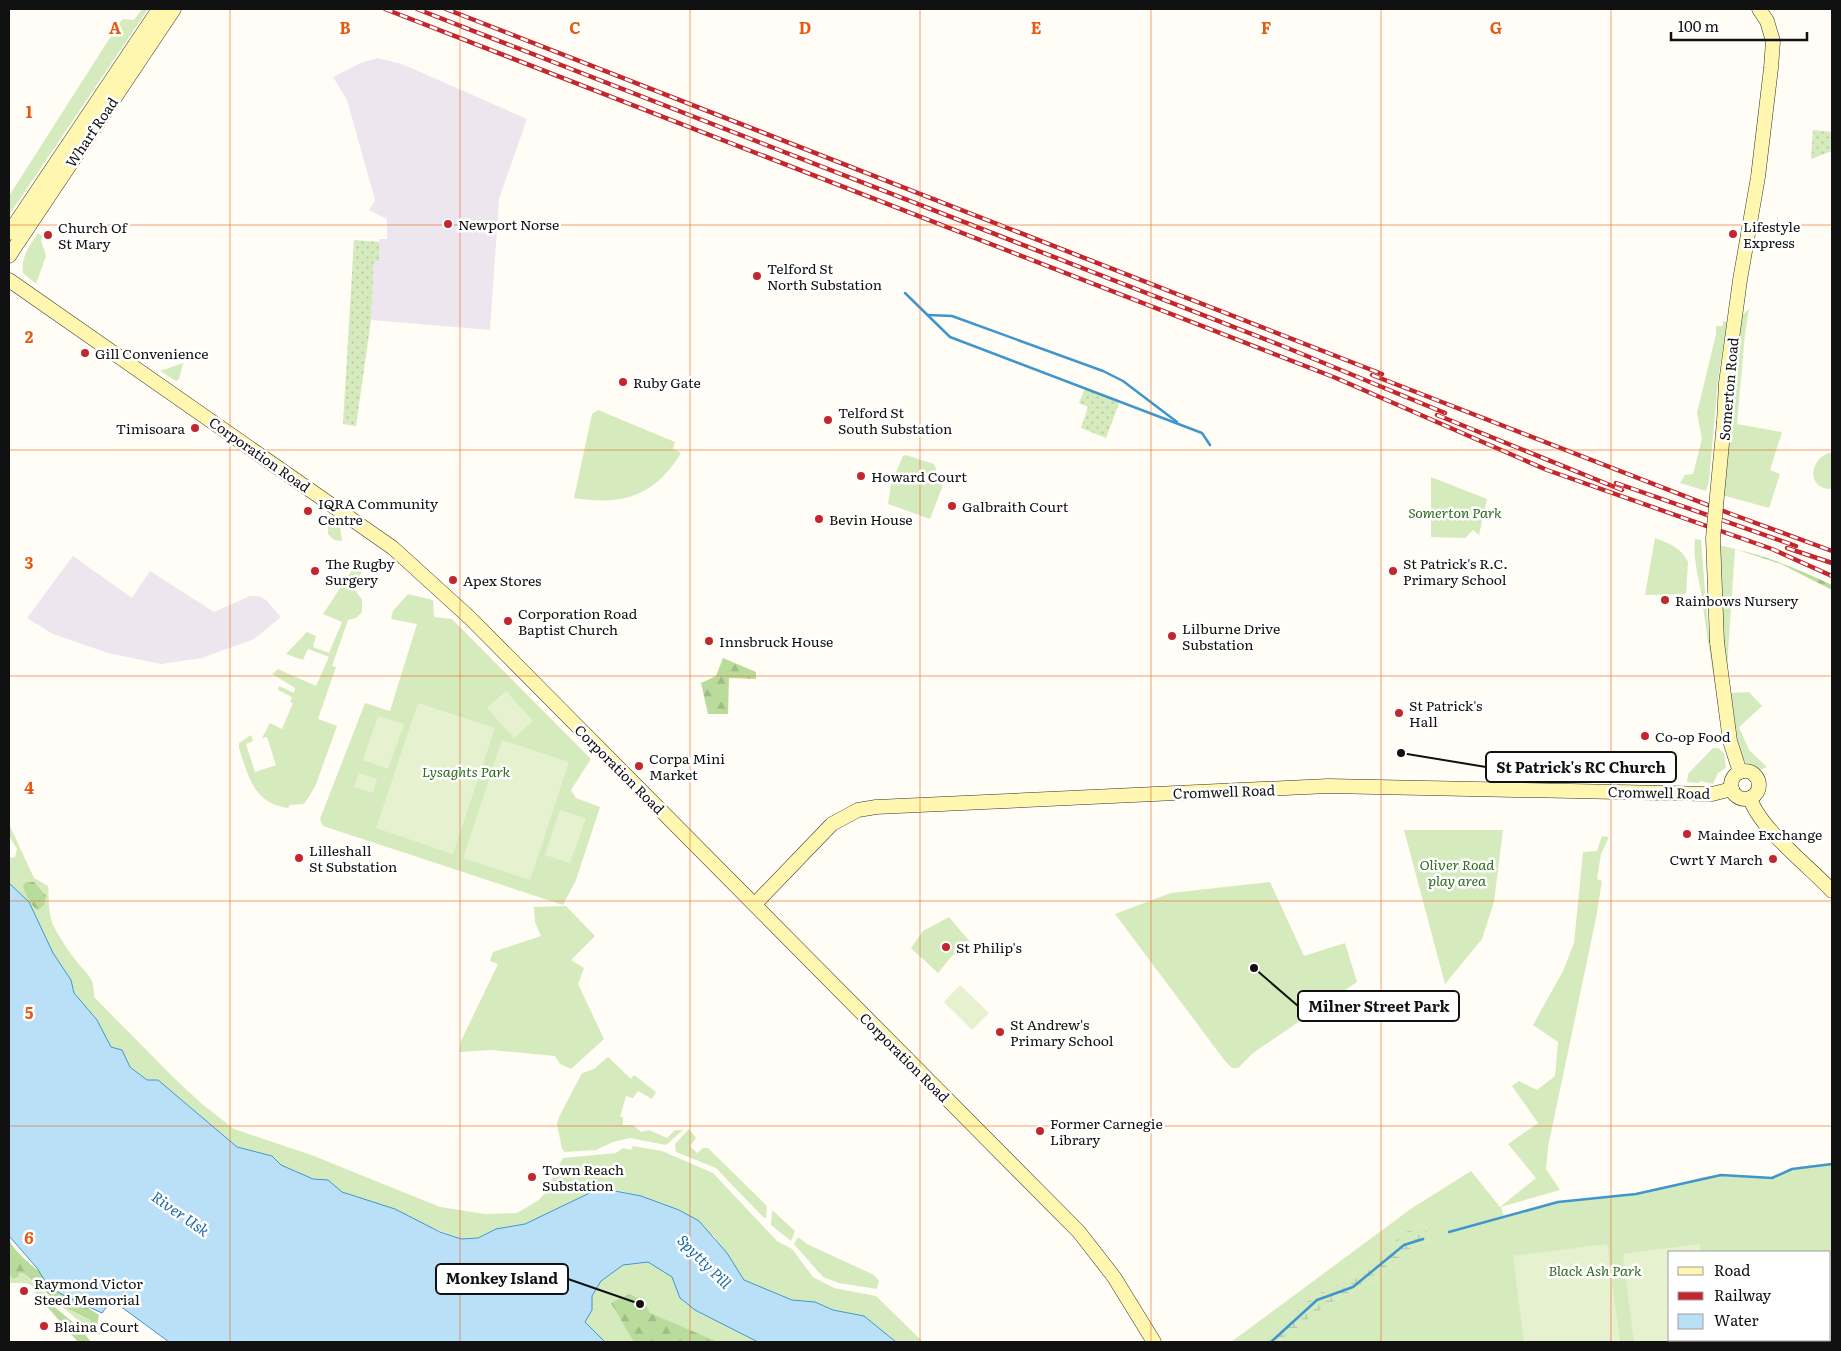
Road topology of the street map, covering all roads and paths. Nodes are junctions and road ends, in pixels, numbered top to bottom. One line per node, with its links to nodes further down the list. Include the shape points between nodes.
1 (159, 9): 4 (street, Wharf Road)
2 (174, 9): 4 (street, Wharf Road)
3 (1759, 9): 7 (street, Somerton Road, bridge, via 1767,21 1773,41 1771,68 1758,177 1726,383 1713,538 1717,642 1730,742)
4 (15, 235): 5 (street, Wharf Road)
5 (9, 256)
6 (9, 280): 11 (street, Corporation Road, via 393,548 470,618)
7 (1740, 772): 8 (street, via 1732,781); 9 (street, via 1749,772 1758,781 1758,789)
8 (1732, 789): 9 (street, via 1741,799); 11 (street, Cromwell Road, via 1706,794 1328,786 876,807 858,810 832,824)
9 (1750, 798): 10 (street, via 1764,822)
10 (1832, 891)
11 (754, 904): 12 (street, Corporation Road, via 1079,1232 1114,1277)
12 (1154, 1342)

